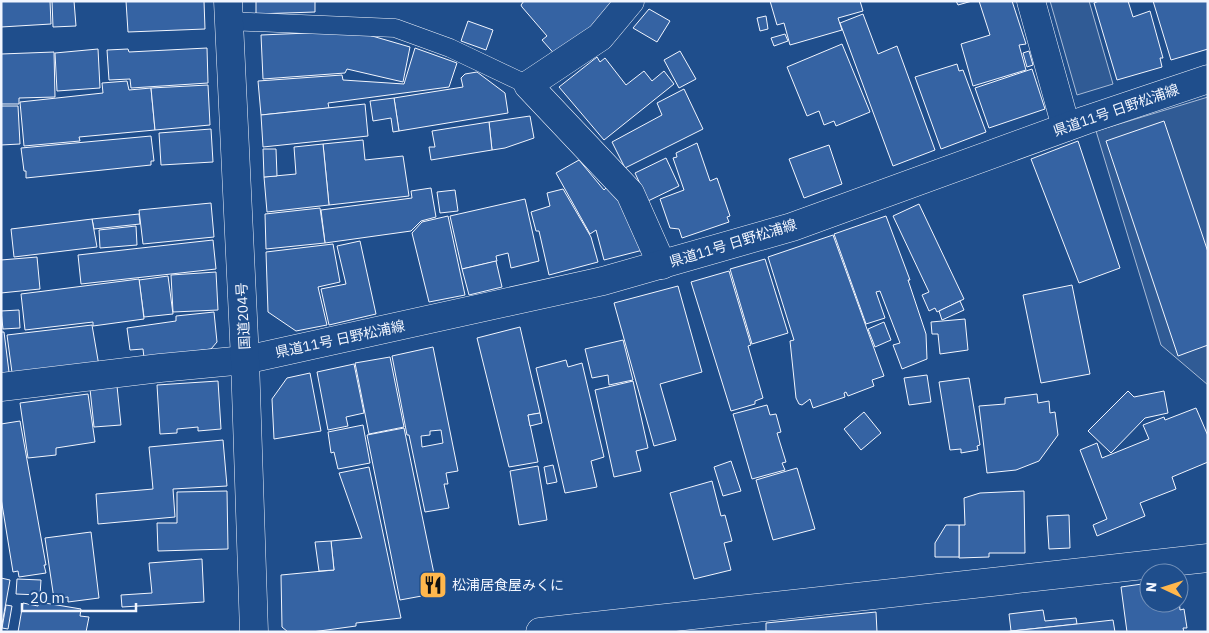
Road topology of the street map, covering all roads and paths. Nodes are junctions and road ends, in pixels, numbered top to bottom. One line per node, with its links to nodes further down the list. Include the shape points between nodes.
1 (630, 1): 5 (main road, via 600,37)
2 (1031, 1): 6 (main road)
3 (228, 11): 5 (lane, via 395,28 450,48); 8 (main road, 国道204号)
4 (1208, 78): 6 (main road, 県道11号 日野松浦線)
5 (528, 85): 7 (main road, via 630,194)
6 (1066, 127): 7 (main road, 県道11号 日野松浦線, via 792,227)
7 (662, 265): 8 (main road, 県道11号 日野松浦線)
8 (245, 360): 9 (main road, 県道11号 日野松浦線); 11 (main road, 国道204号)
9 (1, 387)
10 (1208, 558): 12 (main road)
11 (254, 632)
12 (540, 632)

